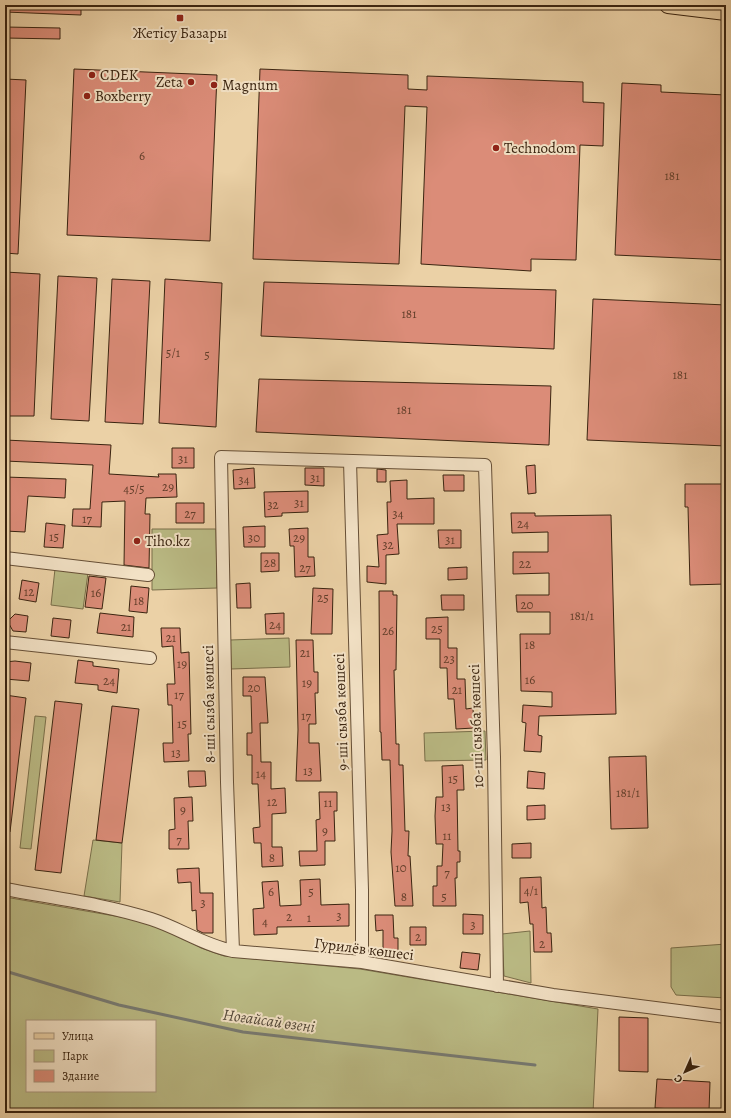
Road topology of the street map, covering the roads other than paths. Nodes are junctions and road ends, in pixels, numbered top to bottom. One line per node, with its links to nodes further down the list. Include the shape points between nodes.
1 (668, 5): 2 (main road)
2 (726, 12)
3 (350, 461): 9 (street, 8-ші сызба көшесі, via 220,457); 10 (street, 9-ші сызба көшесі); 11 (street, 10-ші сызба көшесі, via 485,465 494,765)
4 (5, 558): 5 (street)
5 (148, 575)
6 (5, 642): 7 (street)
7 (150, 658)
8 (5, 889): 9 (street, Гурилёв көшесі, via 142,916 218,948)
9 (233, 951): 10 (street, Гурилёв көшесі)
10 (362, 962): 11 (street, Гурилёв көшесі)
11 (497, 986): 12 (street, Гурилёв көшесі)
12 (726, 1017)

